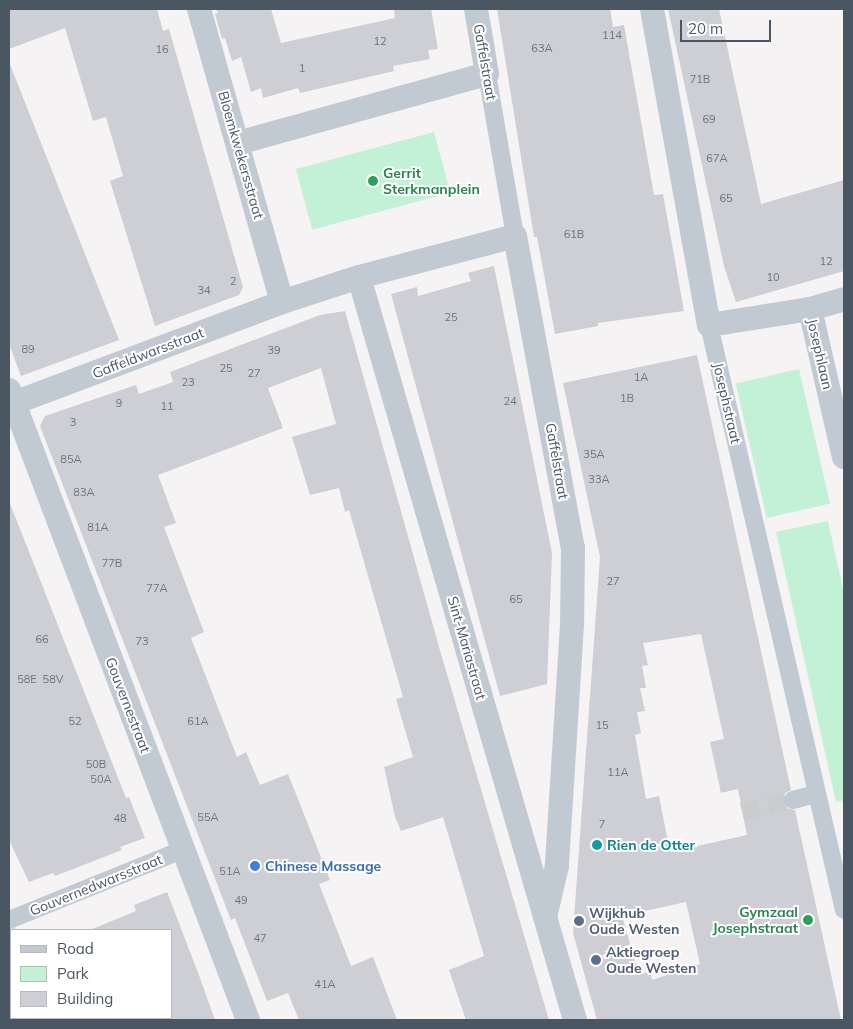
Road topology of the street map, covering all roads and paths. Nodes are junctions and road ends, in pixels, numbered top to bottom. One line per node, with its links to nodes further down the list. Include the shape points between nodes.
1 (199, 9): 5 (street, Bloemkwekersstraat)
2 (476, 9): 4 (street, Gaffelstraat)
3 (652, 9): 11 (street, Josephstraat)
4 (487, 74): 5 (street); 6 (street, Gaffelstraat)
5 (238, 143): 9 (street, Bloemkwekersstraat)
6 (515, 236): 7 (street); 18 (street, Gaffelstraat, via 573,548 572,625 557,866)
7 (359, 277): 9 (street); 18 (street, Sint-Mariastraat)
8 (844, 299): 10 (street)
9 (282, 302): 12 (street, Gaffeldwarsstraat)
10 (810, 309): 11 (street); 13 (street, Josephlaan)
11 (709, 325): 14 (street, Josephstraat)
12 (11, 397): 16 (street, Gouvernestraat)
13 (844, 457)
14 (816, 794): 15 (street); 17 (street, Josephstraat)
15 (793, 800)
16 (182, 850): 19 (street, Gouvernedwarsstraat); 20 (street, Gouvernestraat)
17 (844, 910)
18 (545, 917): 21 (street, Sint-Mariastraat)
19 (9, 920)
20 (248, 1020)
21 (575, 1020)

